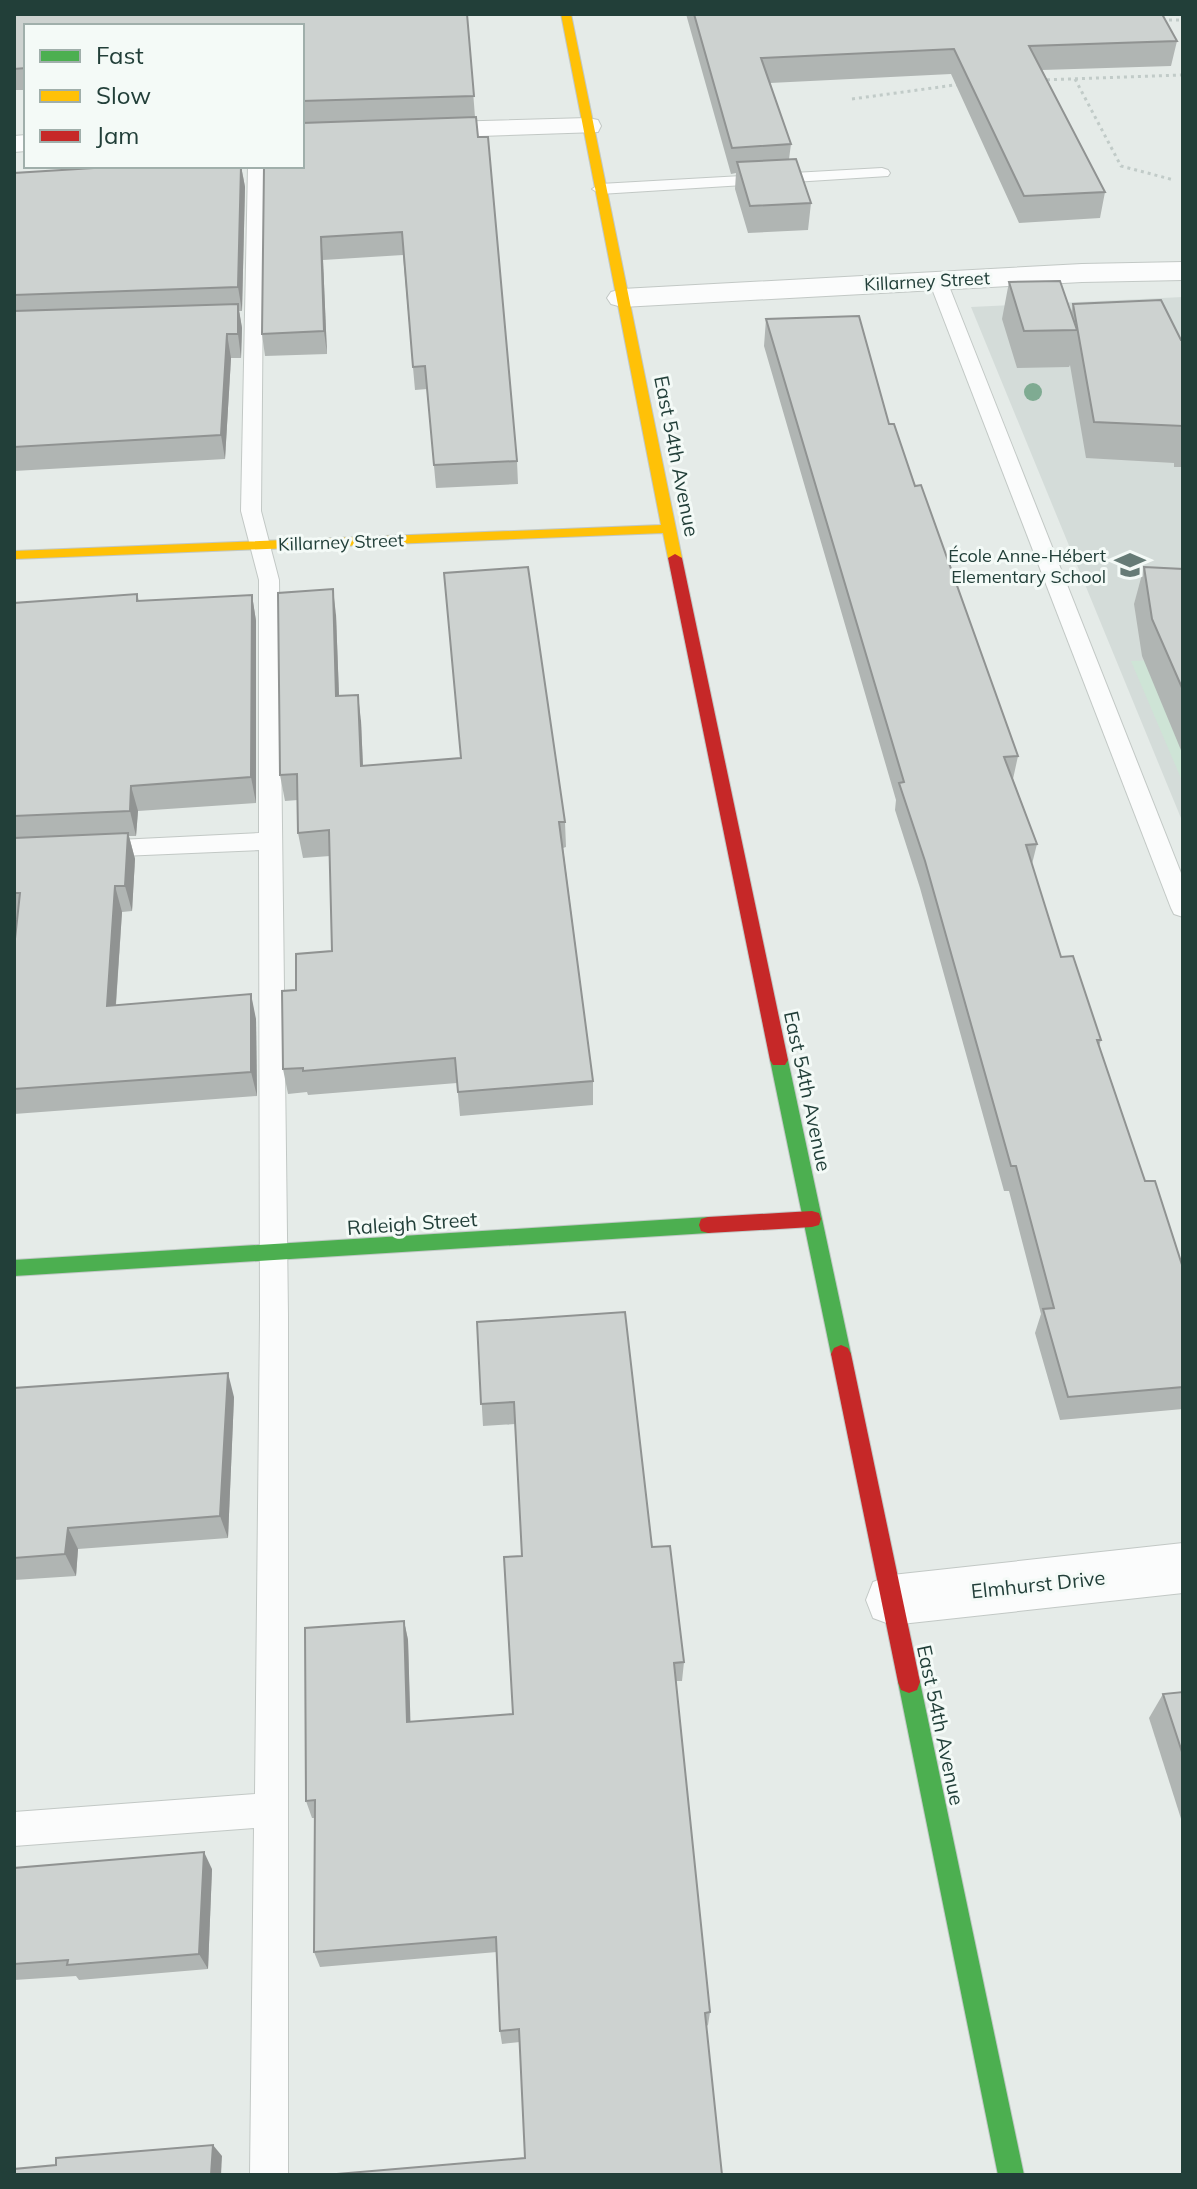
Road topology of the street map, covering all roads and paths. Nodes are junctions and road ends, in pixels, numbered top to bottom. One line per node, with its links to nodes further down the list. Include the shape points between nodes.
1 (566, 14): 9 (street, East 54th Avenue)
2 (1157, 20): 3 (path)
3 (1183, 20)
4 (1183, 75): 5 (path)
5 (1075, 79): 6 (path); 13 (path, via 1121,166)
6 (1031, 81)
7 (972, 83): 8 (path)
8 (852, 99)
9 (588, 126): 10 (street); 14 (street, East 54th Avenue)
10 (304, 134)
11 (256, 168): 19 (lane, via 243,320 251,511)
12 (882, 173): 14 (lane)
13 (1174, 180)
14 (600, 189): 17 (street, East 54th Avenue)
15 (1183, 271): 16 (street, Killarney Street)
16 (938, 281): 17 (street, Killarney Street); 23 (lane)
17 (622, 298): 18 (street, East 54th Avenue)
18 (669, 529): 19 (street, Killarney Street); 24 (street, East 54th Avenue)
19 (260, 545): 20 (street, Killarney Street); 21 (lane, via 269,580)
20 (14, 555)
21 (270, 841): 22 (lane); 25 (lane)
22 (74, 850)
23 (1183, 908)
24 (812, 1219): 25 (street, Raleigh Street); 28 (street, East 54th Avenue)
25 (274, 1254): 26 (street, Raleigh Street); 29 (lane)
26 (14, 1268)
27 (1183, 1568): 28 (street, Elmhurst Drive)
28 (892, 1600): 32 (street, East 54th Avenue)
29 (270, 1810): 30 (lane); 31 (lane)
30 (14, 1829)
31 (269, 2175)
32 (1011, 2175)

